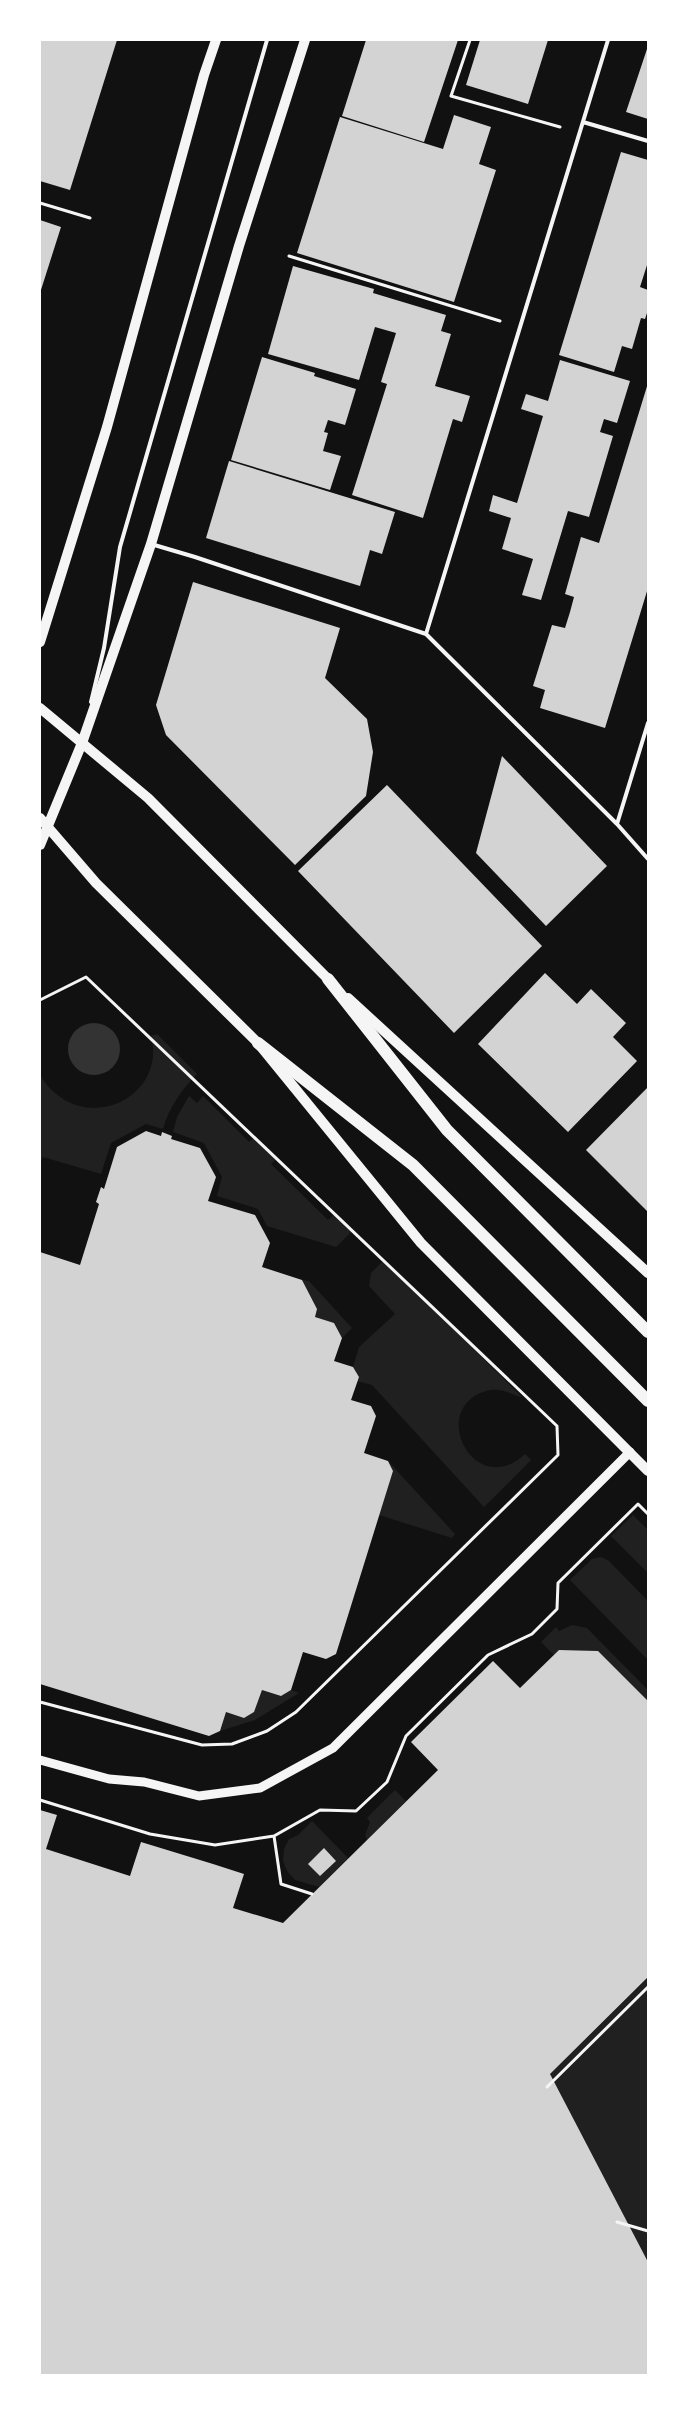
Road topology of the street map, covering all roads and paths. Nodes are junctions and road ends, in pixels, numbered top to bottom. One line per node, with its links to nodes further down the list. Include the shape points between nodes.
1 (216, 40): 15 (main road, via 107,427)
2 (267, 40): 18 (lane, via 120,547 104,648)
3 (305, 40): 13 (main road, via 239,246)
4 (470, 40): 7 (path, via 451,96)
5 (608, 40): 6 (lane)
6 (583, 122): 7 (lane); 8 (lane)
7 (580, 133): 12 (lane)
8 (648, 141)
9 (40, 204): 10 (path)
10 (90, 218)
11 (289, 256): 12 (path)
12 (520, 328): 14 (lane)
13 (151, 544): 14 (lane); 18 (main road)
14 (426, 634): 20 (lane)
15 (40, 642)
16 (40, 708): 18 (main road)
17 (648, 723): 20 (lane)
18 (82, 743): 21 (main road); 24 (main road, via 148,798)
19 (40, 818): 21 (main road)
20 (617, 824): 23 (lane)
21 (48, 827): 22 (main road); 26 (main road, via 96,883)
22 (40, 845)
23 (648, 859)
24 (328, 979): 27 (main road); 28 (main road, via 447,1130)
25 (40, 1000): 33 (path, via 86,976 557,1426 558,1455 296,1712 267,1732 232,1744 202,1745)
26 (258, 1043): 29 (main road, via 412,1165); 30 (main road, via 421,1243)
27 (648, 1273)
28 (648, 1332)
29 (648, 1401)
30 (630, 1452): 31 (main road); 34 (street, via 333,1748 260,1788 199,1796 144,1782 109,1779)
31 (648, 1471)
32 (648, 1514): 36 (path, via 638,1504 558,1583 557,1609 532,1634 488,1655 406,1736 387,1782 356,1811 320,1810)
33 (40, 1702)
34 (40, 1760)
35 (40, 1800): 36 (path, via 150,1834 215,1845)
36 (274, 1836): 37 (path, via 281,1884)
37 (312, 1894)
38 (648, 1987): 39 (path)
39 (547, 2087)
40 (617, 2222): 41 (path)
41 (648, 2231)

